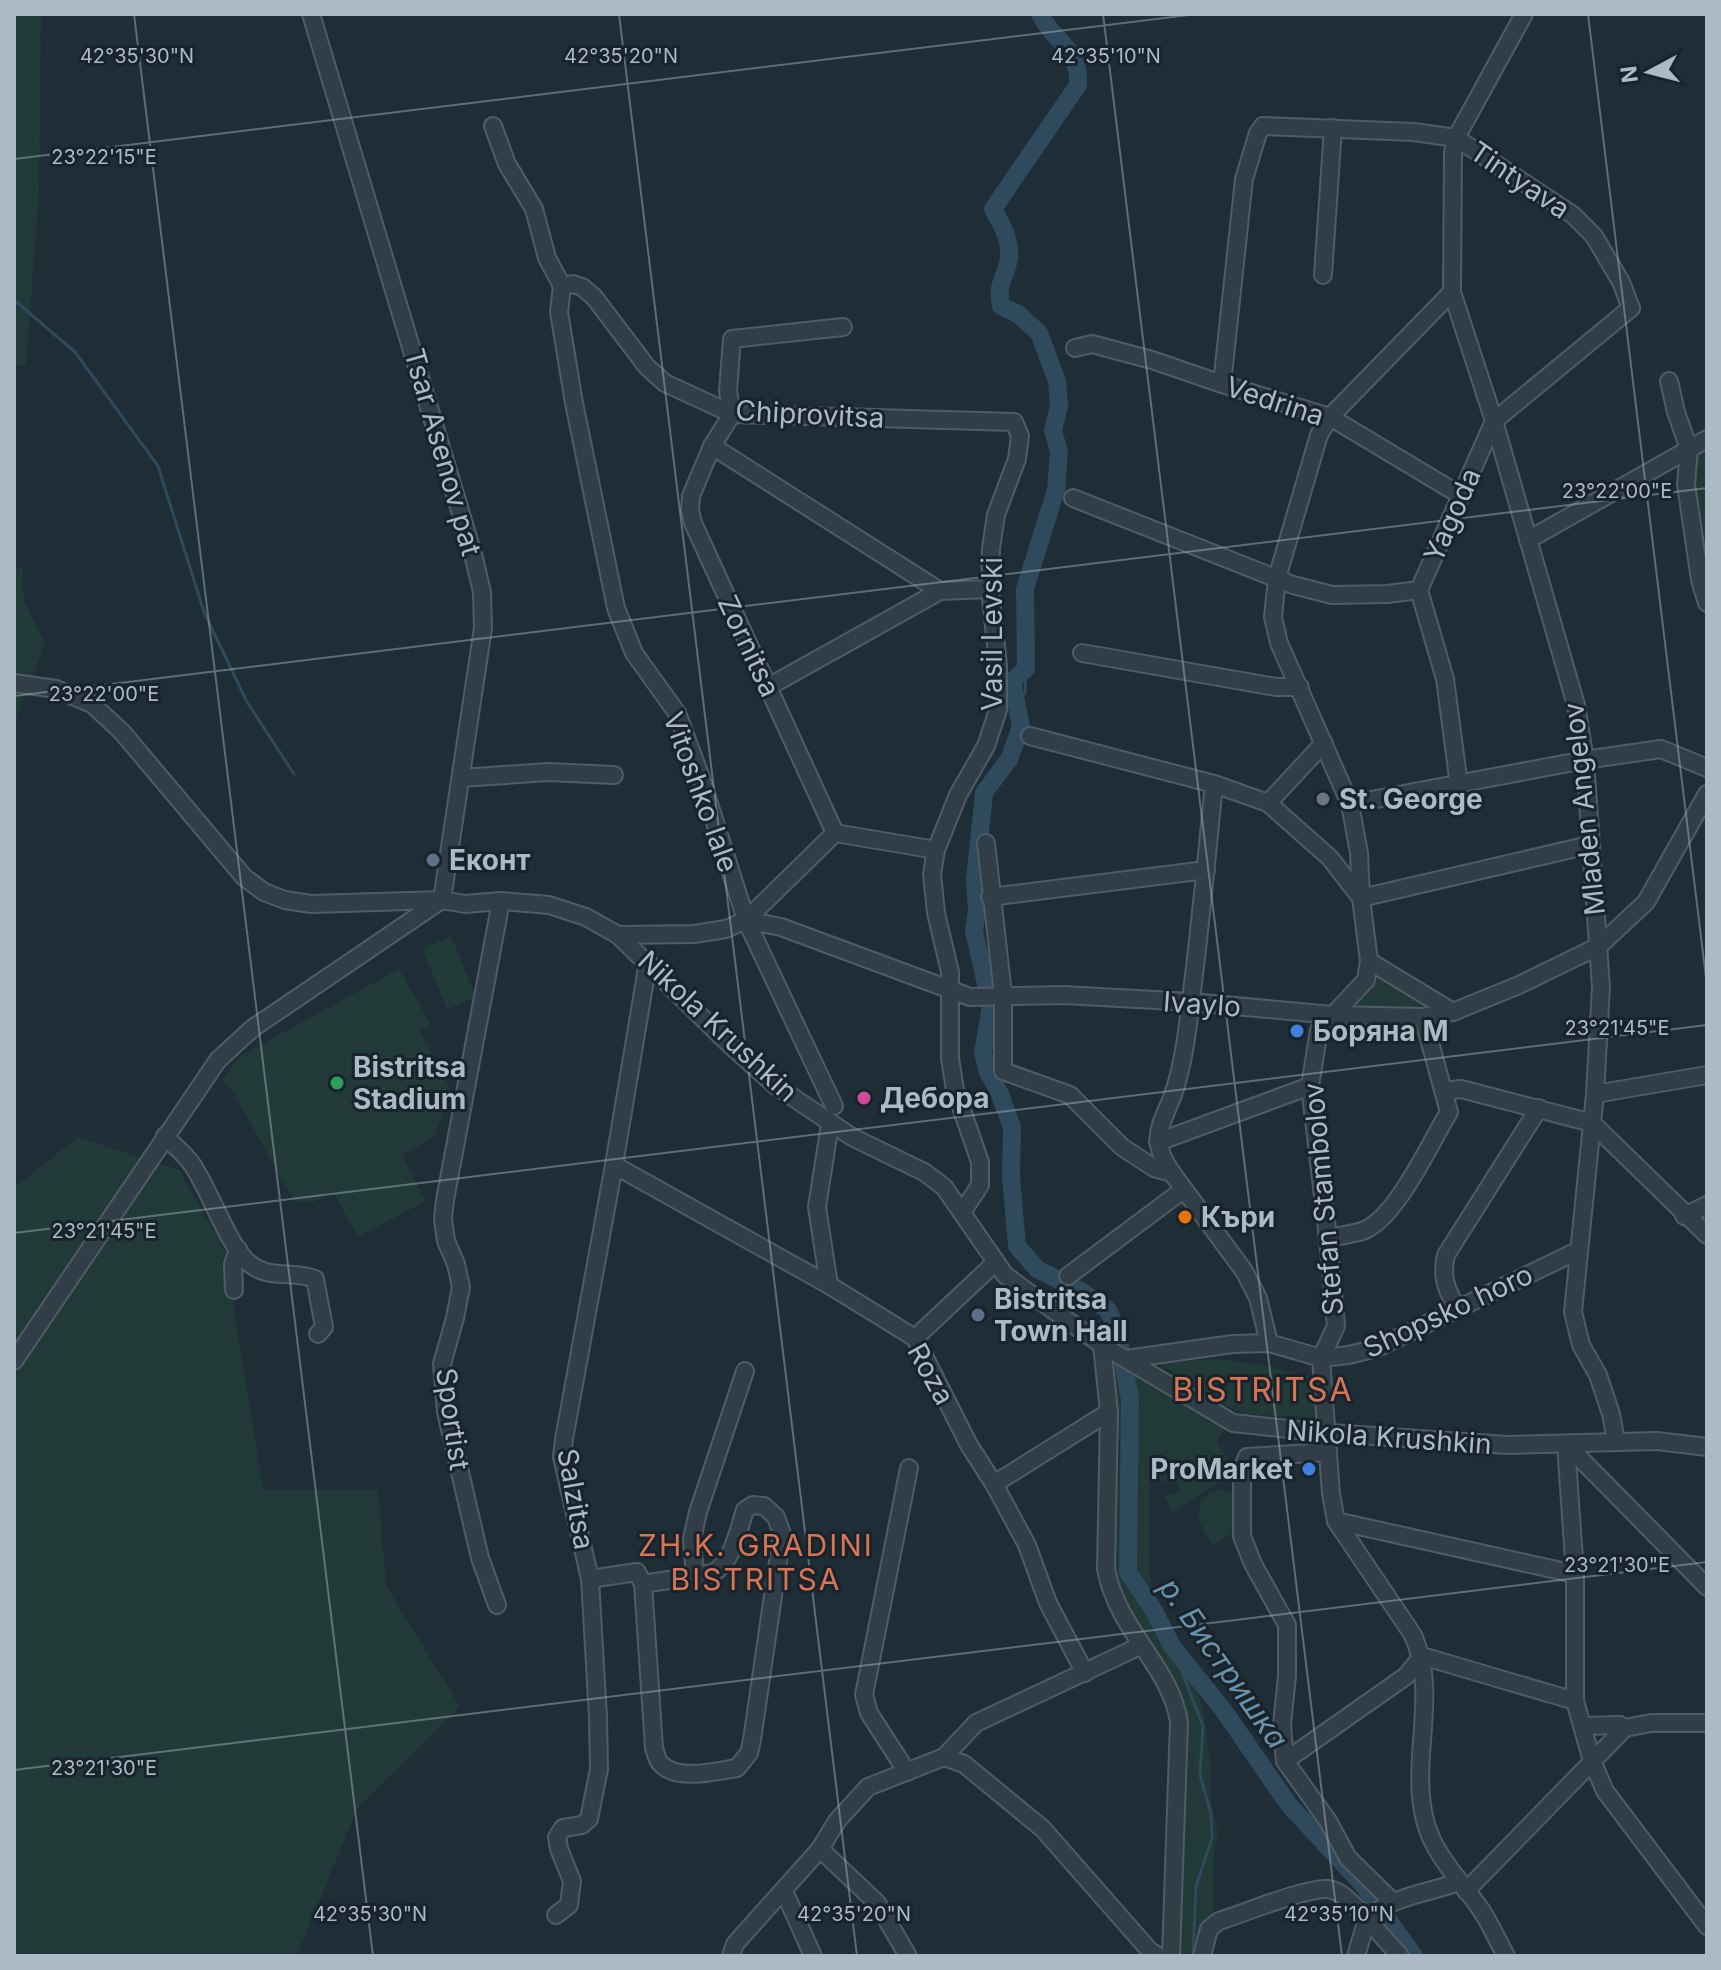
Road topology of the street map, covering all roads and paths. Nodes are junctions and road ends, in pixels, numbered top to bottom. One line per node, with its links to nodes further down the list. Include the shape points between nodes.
1 (311, 14): 38 (street, Tsar Asenov pat, via 482,592 483,628)
2 (1524, 14): 5 (street)
3 (493, 126): 7 (street, via 507,164 534,209 547,258)
4 (1333, 128): 5 (street, Tintyava); 6 (street); 13 (street, Tintyava, via 1263,126 1258,133 1244,179)
5 (1456, 138): 8 (street, Mladen Angelov); 9 (street, Tintyava, via 1573,215 1594,236)
6 (1323, 275)
7 (562, 286): 14 (street, Chiprovitsa, via 582,287 594,297 665,383); 53 (street, Vitoshko lale, via 559,312 616,608 634,653 677,713)
8 (1452, 292): 15 (street); 16 (street, Mladen Angelov)
9 (1631, 308): 16 (street, Yagoda)
10 (843, 327): 14 (street, via 732,339)
11 (1075, 348): 13 (street, Vedrina, via 1092,344)
12 (1669, 381): 20 (street)
13 (1222, 384): 15 (street, Vedrina)
14 (732, 414): 17 (street, Chiprovitsa); 19 (street, Zornitsa)
15 (1330, 417): 21 (street, Vedrina); 24 (street, via 1319,435)
16 (1494, 421): 21 (street, Yagoda); 23 (street, Mladen Angelov)
17 (1014, 422): 25 (street, Vasil Levski, via 1020,436 1017,459 996,515)
18 (1707, 439): 20 (street)
19 (712, 446): 27 (street); 31 (street, Zornitsa, via 691,496 693,523)
20 (1689, 449): 23 (street); 28 (street, via 1686,484)
21 (1460, 495): 26 (street, Yagoda)
22 (1073, 498): 24 (street)
23 (1528, 540): 35 (street, Mladen Angelov, via 1576,705)
24 (1277, 578): 26 (street, via 1332,595); 32 (street, via 1273,617)
25 (990, 589): 27 (street); 47 (street, Vasil Levski, via 998,710)
26 (1419, 590): 40 (street, Yagoda, via 1445,679)
27 (940, 591): 31 (street)
28 (1707, 603)
29 (1082, 653): 32 (street)
30 (14, 683): 51 (street, Nikola Krushkin, via 56,689 92,704 122,732 244,877 264,892 311,904)
31 (768, 687): 44 (street, Zornitsa)
32 (1300, 687): 34 (street)
33 (1030, 736): 39 (street)
34 (1324, 743): 42 (street); 43 (street)
35 (1585, 760): 36 (street, via 1661,749); 40 (street); 46 (street, Mladen Angelov)
36 (1707, 768)
37 (614, 775): 38 (street, via 548,772)
38 (461, 778): 51 (street, Tsar Asenov pat)
39 (1214, 784): 42 (street); 48 (street)
40 (1459, 785): 43 (street)
41 (1707, 794): 55 (street, Ivaylo, via 1646,902)
42 (1268, 803): 50 (street, via 1330,858)
43 (1350, 804): 50 (street)
44 (835, 833): 47 (street); 53 (street)
45 (986, 843): 49 (street)
46 (1589, 845): 50 (street); 55 (street, Mladen Angelov)
47 (936, 850): 58 (street, Vasil Levski, via 936,913)
48 (1206, 870): 49 (street); 60 (street)
49 (990, 897): 59 (street)
50 (1361, 898): 56 (street)
51 (442, 900): 52 (street, Nikola Krushkin); 72 (street, via 253,1028 218,1060)
52 (501, 901): 54 (street, Nikola Krushkin, via 549,905); 111 (street, Sportist, via 445,1200 446,1241 461,1287 442,1364 446,1412 480,1558)
53 (746, 920): 54 (street, via 694,934); 58 (street, Ivaylo, via 795,932); 68 (street, Vitoshko lale)
54 (618, 935): 57 (street, Nikola Krushkin)
55 (1599, 946): 61 (street, Ivaylo); 67 (street, Mladen Angelov)
56 (1369, 961): 61 (street); 62 (street, Stefan Stambolov, via 1366,980)
57 (648, 962): 71 (street, Nikola Krushkin, via 776,1086); 74 (street, Salzitsa)
58 (951, 989): 59 (street, Ivaylo, via 970,997); 78 (street, Vasil Levski, via 955,1090 980,1162 980,1185)
59 (1003, 994): 60 (street, Ivaylo); 75 (street, via 1003,1071 1070,1095 1122,1147)
60 (1191, 1002): 62 (street, Ivaylo); 73 (street, via 1177,1083)
61 (1453, 1012): 63 (street, Ivaylo)
62 (1333, 1015): 63 (street, Ivaylo); 65 (street, Stefan Stambolov, via 1319,1030)
63 (1423, 1017): 66 (street)
64 (1707, 1075): 67 (street)
65 (1310, 1086): 73 (street); 81 (street, Stefan Stambolov)
66 (1443, 1091): 69 (street, via 1461,1089); 81 (street, via 1449,1112 1393,1206 1364,1231)
67 (1595, 1094): 70 (street, Mladen Angelov)
68 (834, 1106)
69 (1539, 1108): 70 (street); 88 (street, via 1446,1255 1445,1287)
70 (1592, 1123): 79 (street); 83 (street, Mladen Angelov)
71 (830, 1124): 78 (street, Nikola Krushkin, via 924,1172); 86 (street, via 817,1207)
72 (165, 1136): 82 (street, via 191,1163); 95 (street)
73 (1158, 1142): 75 (street)
74 (614, 1165): 86 (street, Roza); 108 (street, Salzitsa, via 562,1457)
75 (1172, 1173): 76 (street)
76 (1183, 1190): 85 (street); 91 (street, via 1244,1271 1258,1298)
77 (1707, 1205): 79 (street)
78 (963, 1211): 84 (street, Nikola Krushkin)
79 (1684, 1216): 80 (street)
80 (1707, 1235)
81 (1328, 1238): 93 (street, Stefan Stambolov, via 1336,1326)
82 (238, 1249): 87 (street); 89 (street, via 265,1272 315,1279 324,1327)
83 (1577, 1251): 88 (street, Shopsko horo); 99 (street, Mladen Angelov, via 1573,1312)
84 (996, 1262): 90 (street); 92 (street, Nikola Krushkin, via 1005,1275)
85 (1068, 1276)
86 (829, 1285): 90 (street, Roza)
87 (234, 1290)
88 (1457, 1308): 93 (street, Shopsko horo, via 1377,1348)
89 (318, 1334)
90 (915, 1338): 104 (street, Roza)
91 (1269, 1343): 93 (street, Shopsko horo); 94 (street, Shopsko horo)
92 (1105, 1347): 94 (street, Nikola Krushkin); 97 (street)
93 (1321, 1358): 98 (street, Stefan Stambolov)
94 (1126, 1359): 98 (street, Nikola Krushkin, via 1233,1423)
95 (14, 1361)
96 (745, 1371): 107 (street, via 698,1512 692,1539)
97 (1109, 1412): 104 (street); 112 (street, via 1106,1569 1109,1588)
98 (1327, 1433): 100 (street, Nikola Krushkin); 102 (street, Stefan Stambolov)
99 (1616, 1441): 100 (street, Nikola Krushkin); 101 (street, Nikola Krushkin)
100 (1566, 1444): 106 (street); 110 (street)
101 (1707, 1447)
102 (1328, 1452): 105 (street, Stefan Stambolov); 120 (street, via 1247,1457 1242,1470 1242,1536 1287,1625)
103 (909, 1468): 122 (street, via 864,1695 869,1713)
104 (994, 1484): 114 (street, Roza)
105 (1336, 1521): 106 (street); 113 (street, Stefan Stambolov)
106 (1575, 1574): 115 (street)
107 (695, 1577): 109 (street); 109 (street, via 722,1568 745,1510 764,1506 776,1517 782,1534 752,1740 737,1768 674,1773 659,1764)
108 (590, 1579): 109 (street, via 637,1572); 127 (street, Salzitsa, via 599,1769 589,1819 563,1828 557,1837 572,1881 569,1905)
109 (643, 1584)
110 (1707, 1587)
111 (497, 1605)
112 (1140, 1646): 114 (street); 133 (street, via 1177,1704 1179,1722)
113 (1422, 1656): 115 (street); 120 (street, via 1406,1676); 124 (street, Stefan Stambolov, via 1426,1684 1420,1781 1426,1826)
114 (1085, 1673): 119 (street, via 976,1723)
115 (1575, 1701): 117 (street)
116 (1707, 1723): 118 (street)
117 (1582, 1726): 118 (street); 121 (street)
118 (1625, 1728): 121 (street)
119 (944, 1757): 122 (street); 132 (street, via 964,1764 1043,1829)
120 (1285, 1761): 126 (street)
121 (1592, 1761): 124 (street); 128 (street, via 1605,1791)
122 (907, 1772): 123 (street, via 868,1787)
123 (820, 1849): 125 (street); 131 (street, via 877,1903)
124 (1463, 1887): 126 (street); 137 (street, Stefan Stambolov)
125 (784, 1891): 129 (street, via 735,1944); 130 (street)
126 (1382, 1907): 134 (street, via 1329,1889 1311,1891 1219,1921 1209,1929); 135 (street); 136 (street)
127 (556, 1915)
128 (1707, 1926)
129 (731, 1956)
130 (813, 1956)
131 (908, 1956)
132 (1158, 1956)
133 (1171, 1956)
134 (1202, 1956)
135 (1356, 1956)
136 (1400, 1956)
137 (1506, 1956)

